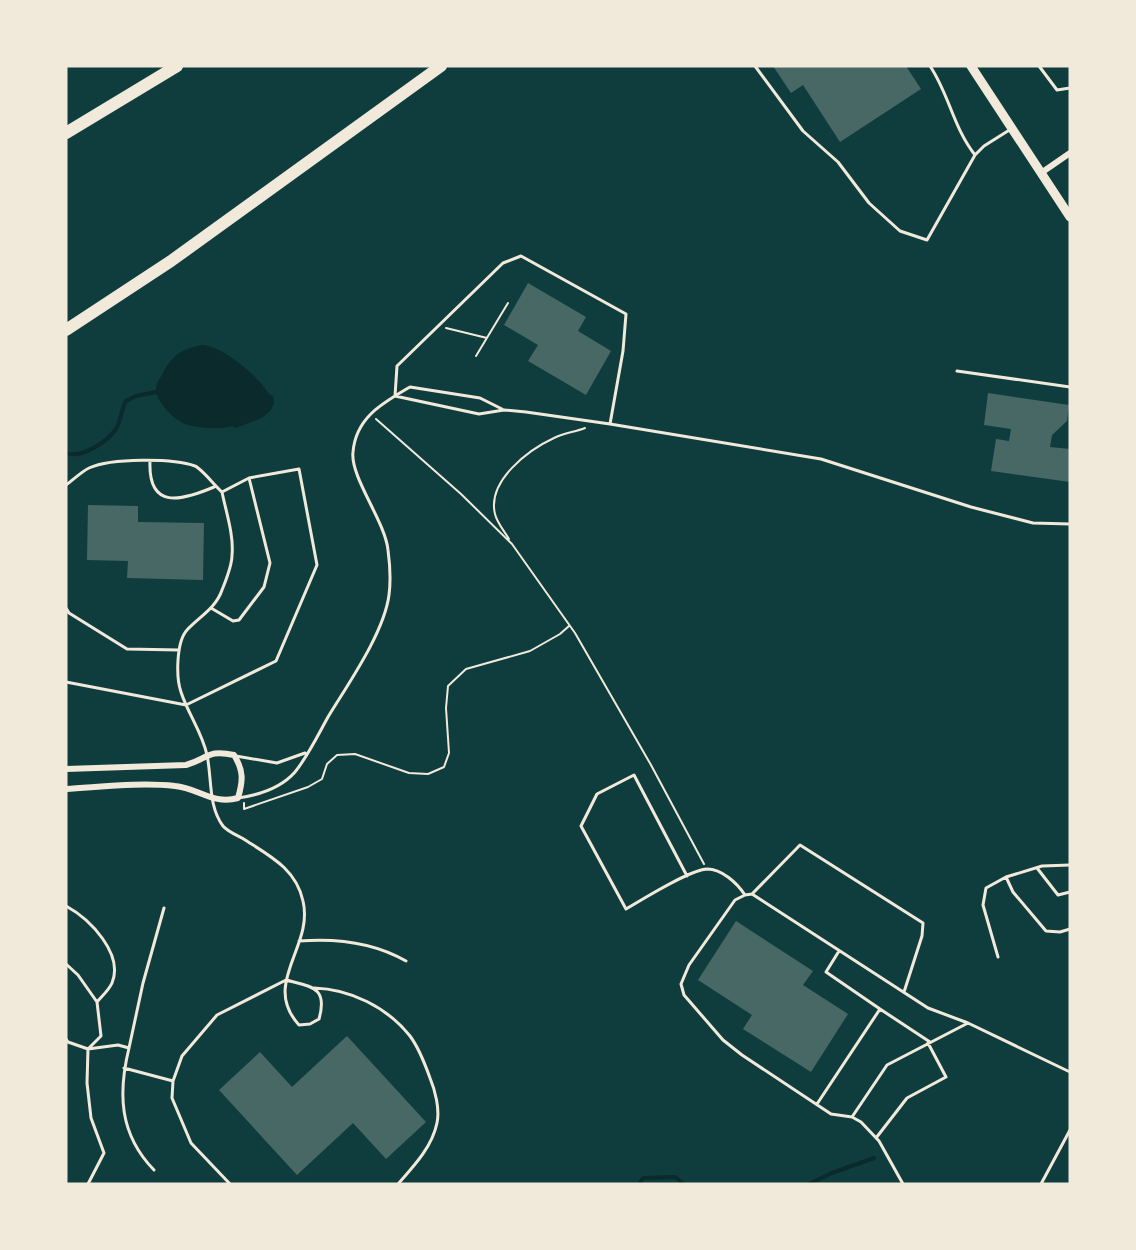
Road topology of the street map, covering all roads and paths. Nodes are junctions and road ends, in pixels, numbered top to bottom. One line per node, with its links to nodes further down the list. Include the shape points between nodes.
1 (177, 66): 9 (highway)
2 (441, 66): 16 (highway, via 171,261)
3 (755, 66): 11 (lane, via 803,131 838,162 869,203 900,231 927,240)
4 (930, 66): 11 (lane, via 940,80 957,128)
5 (971, 66): 8 (main road)
6 (1039, 66): 7 (lane, via 1057,90)
7 (1070, 88)
8 (1012, 129): 11 (lane); 12 (main road)
9 (66, 133)
10 (1070, 153): 12 (street)
11 (975, 155)
12 (1041, 173): 13 (main road)
13 (1070, 217)
14 (508, 303): 17 (path)
15 (439, 326): 17 (path); 21 (lane, via 397,366); 25 (lane, via 503,263 522,256 626,314)
16 (66, 330)
17 (487, 338): 18 (path)
18 (476, 356)
19 (957, 372): 20 (lane)
20 (1070, 387)
21 (395, 396): 22 (lane, via 479,414); 22 (lane, via 410,387 480,398); 23 (lane)
22 (504, 410): 24 (lane)
23 (369, 413): 32 (path); 39 (lane, via 358,430 352,454 388,546 389,597 381,625)
24 (598, 422): 25 (lane); 32 (path, via 556,437 515,463 496,491 494,501 495,515)
25 (610, 424): 31 (lane, via 821,459 971,507 1033,523)
26 (150, 461): 28 (lane, via 127,460 89,468); 29 (lane, via 198,467); 29 (lane, via 152,484 168,499 189,497)
27 (249, 478): 30 (lane); 34 (lane, via 270,563 264,587 239,620 233,621); 38 (lane, via 299,469 317,565 276,661)
28 (66, 485)
29 (215, 486): 30 (lane)
30 (222, 492): 34 (lane, via 232,555 222,592)
31 (1070, 524)
32 (513, 544): 35 (path)
33 (66, 608): 36 (lane, via 127,649)
34 (211, 608): 36 (lane, via 184,632)
35 (569, 626): 44 (path, via 531,651 466,669 448,686 449,753 444,767 428,774 410,773 355,754 337,755 327,764 322,778 308,787 244,809); 48 (path)
36 (179, 650): 38 (lane, via 180,691)
37 (66, 682): 38 (lane)
38 (186, 705): 40 (lane)
39 (307, 752): 41 (lane, via 277,763); 44 (lane, via 295,772 283,782 255,796)
40 (207, 754): 41 (street); 42 (street, via 186,765); 45 (lane)
41 (234, 755): 44 (street, via 241,767)
42 (66, 769)
43 (66, 789): 45 (street, via 172,785)
44 (240, 798): 45 (street)
45 (213, 799): 57 (lane, via 224,827 286,868 299,884 304,904)
46 (1070, 865): 47 (lane)
47 (1037, 868): 50 (lane); 51 (lane, via 1058,895)
48 (707, 869): 49 (lane); 53 (lane, via 736,883)
49 (687, 876): 49 (lane, via 626,909 581,826 597,794 634,775)
50 (1006, 877): 56 (lane, via 1013,892 1046,931); 59 (lane, via 986,888 982,905)
51 (1070, 892)
52 (752, 894): 53 (lane); 58 (lane); 64 (lane, via 800,845 923,923)
53 (745, 895): 75 (lane, via 731,904 688,965 682,989 689,1002 731,1047)
54 (66, 906): 65 (lane, via 97,933 115,966 111,984)
55 (164, 908): 70 (lane)
56 (1070, 929)
57 (299, 941): 60 (lane, via 349,941); 62 (lane)
58 (839, 951): 64 (lane); 66 (lane, via 826,972)
59 (998, 957)
60 (406, 961)
61 (66, 964): 65 (lane)
62 (286, 980): 63 (lane); 63 (lane, via 285,1003 298,1025 319,1019 323,1006 321,994); 74 (lane, via 217,1015 182,1056)
63 (314, 988): 82 (lane, via 331,988 357,996 385,1012 410,1036 424,1063 435,1089 438,1120 431,1141)
64 (904, 992): 67 (lane, via 928,1008)
65 (97, 1002): 71 (lane, via 101,1036)
66 (880, 1009): 69 (lane); 75 (lane)
67 (968, 1023): 69 (lane); 73 (lane)
68 (66, 1039): 71 (lane)
69 (929, 1043): 76 (lane, via 887,1065); 78 (lane, via 946,1077 907,1098)
70 (129, 1047): 71 (lane); 72 (lane)
71 (88, 1049): 80 (lane, via 91,1118 104,1153)
72 (124, 1068): 74 (lane); 79 (lane, via 126,1122 134,1143)
73 (1070, 1072)
74 (173, 1081): 81 (lane, via 172,1098 191,1143)
75 (817, 1104): 76 (lane, via 831,1114)
76 (852, 1117): 78 (lane)
77 (1070, 1130): 84 (lane)
78 (876, 1138): 83 (lane)
79 (154, 1170)
80 (88, 1184)
81 (230, 1184)
82 (398, 1184)
83 (903, 1184)
84 (1041, 1184)

